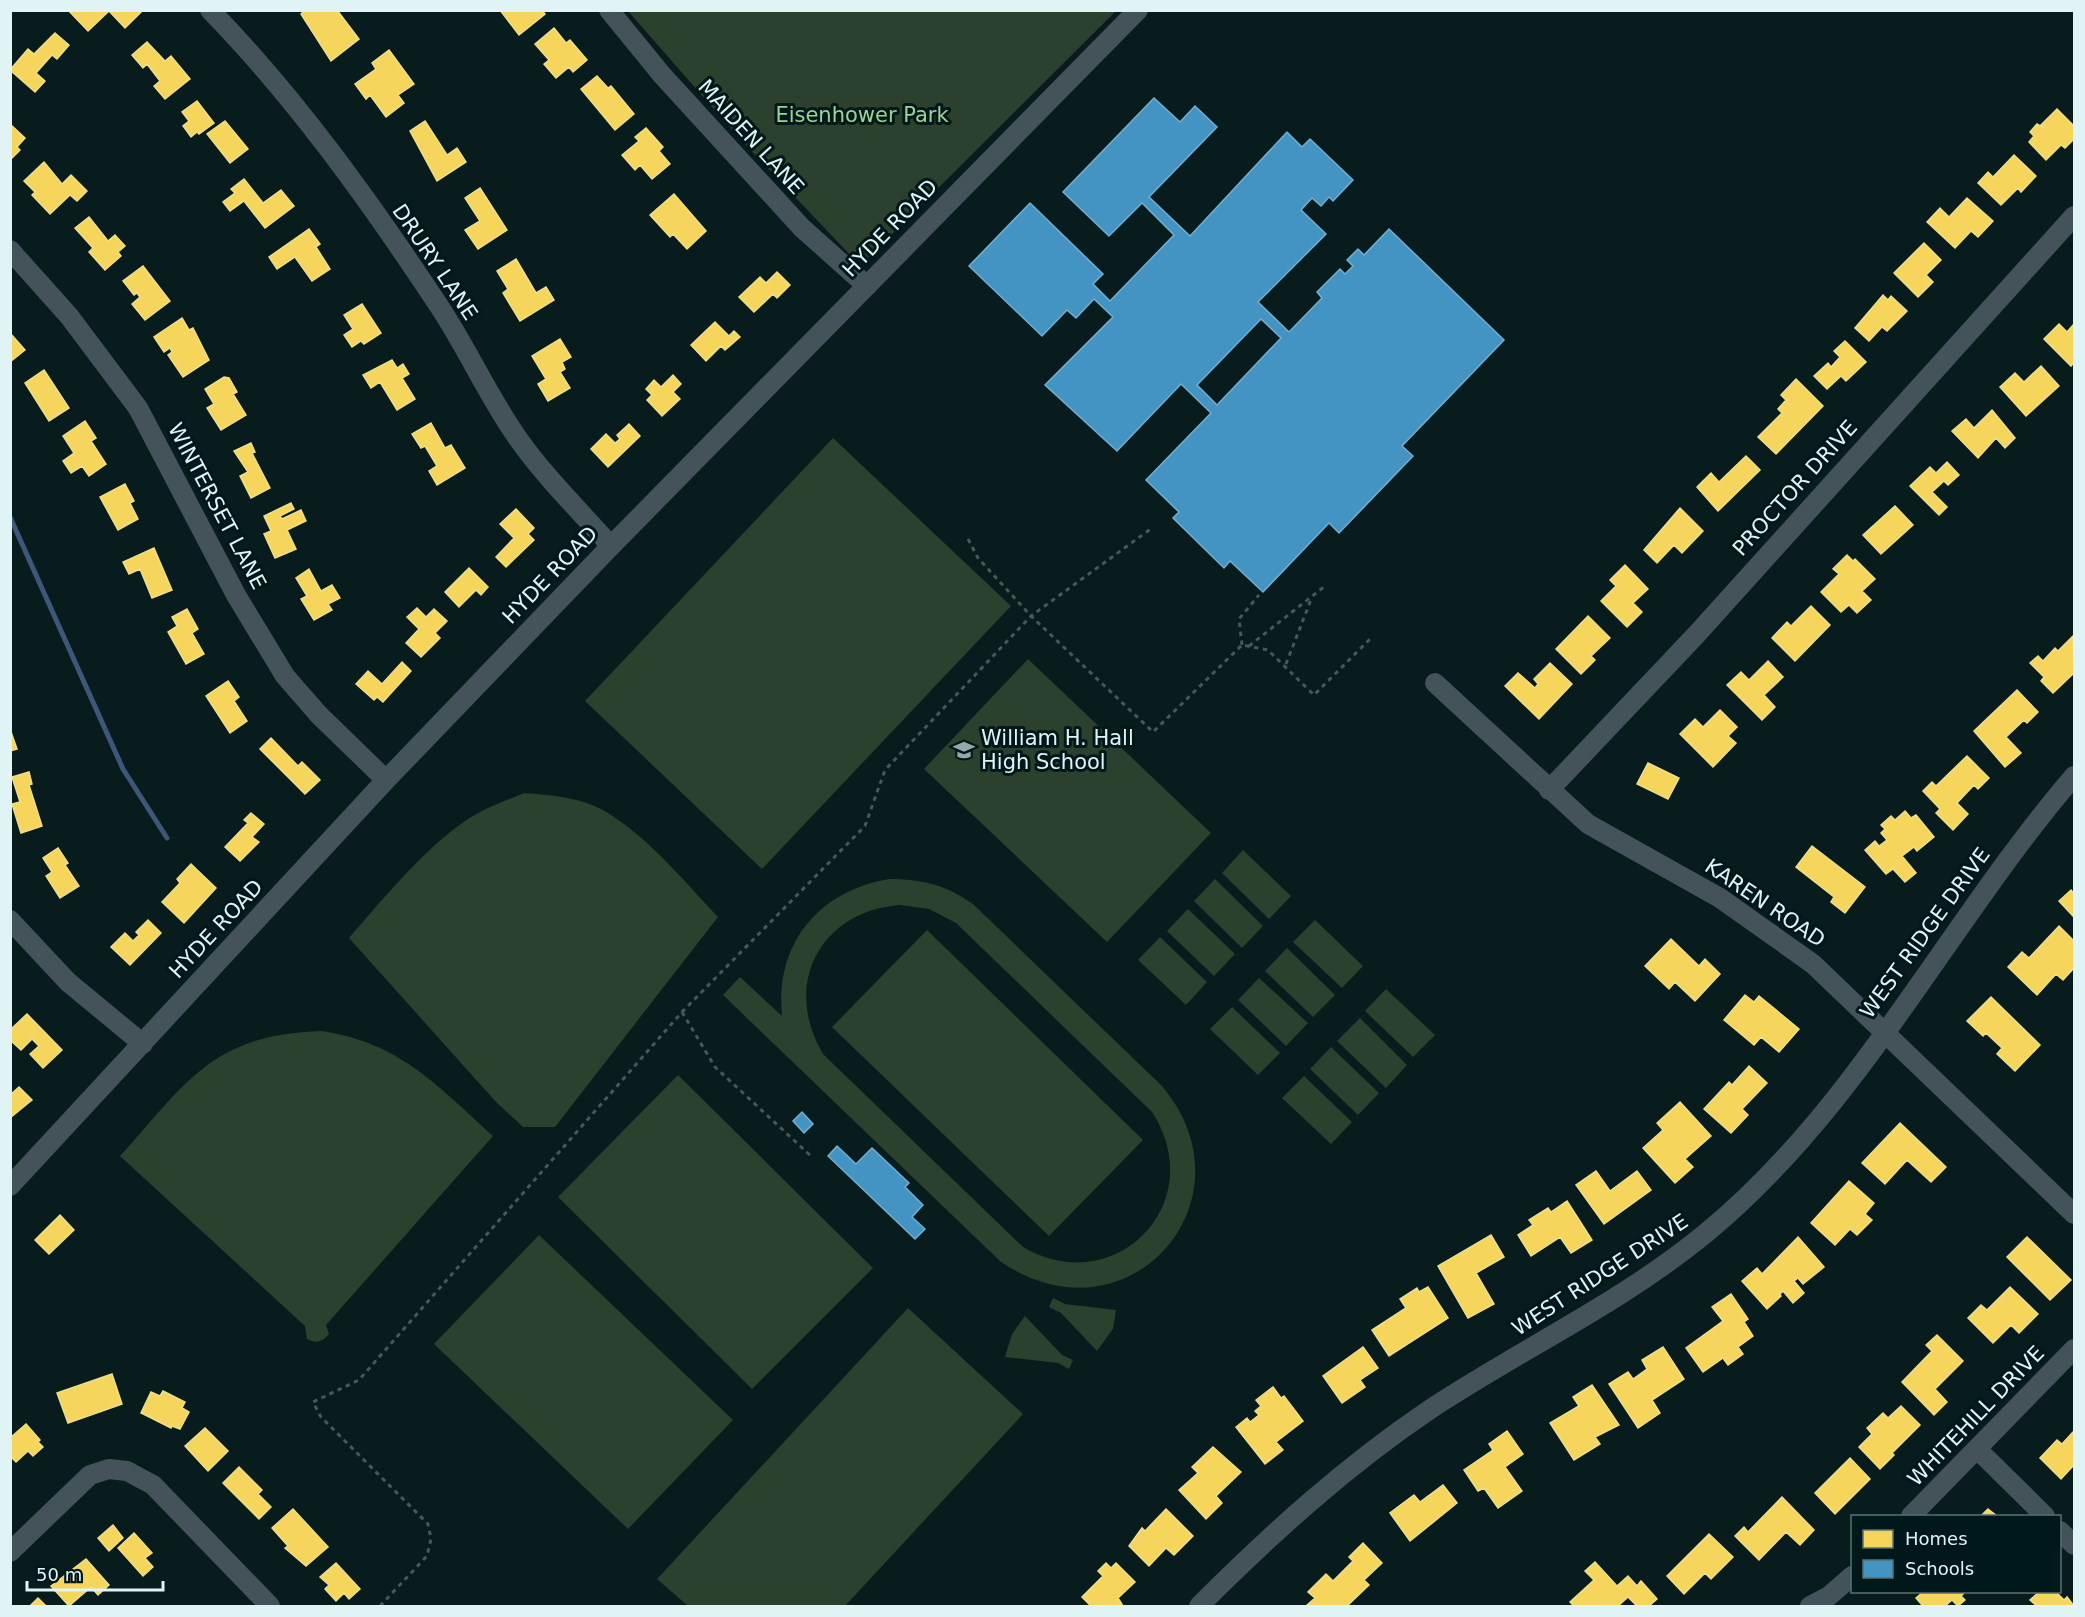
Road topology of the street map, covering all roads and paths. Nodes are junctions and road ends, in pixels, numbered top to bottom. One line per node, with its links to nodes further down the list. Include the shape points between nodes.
1 (210, 10): 9 (street, DRURY LANE, via 254,56 348,178 437,302 520,441)
2 (609, 10): 6 (street, MAIDEN LANE, via 662,75 802,228)
3 (1138, 10): 6 (street, HYDE ROAD)
4 (2074, 216): 21 (street, PROCTOR DRIVE, via 1696,635)
5 (10, 250): 20 (street, WINTERSET LANE, via 69,316 138,408 236,595 285,676)
6 (867, 286): 9 (street, HYDE ROAD)
7 (1152, 528): 13 (path)
8 (968, 539): 13 (path, via 978,558)
9 (611, 546): 20 (street, HYDE ROAD)
10 (1325, 586): 12 (path)
11 (1259, 595): 15 (path, via 1239,619)
12 (1312, 596): 16 (path); 17 (path)
13 (1031, 615): 15 (path, via 1153,732); 23 (path, via 885,770 865,826)
14 (1371, 638): 17 (path, via 1314,694)
15 (1242, 645): 16 (path)
16 (1249, 645): 17 (path, via 1268,650)
17 (1286, 665)
18 (1435, 683): 21 (street, KAREN ROAD)
19 (2074, 776): 24 (street, WEST RIDGE DRIVE, via 2017,846)
20 (386, 780): 25 (street, HYDE ROAD)
21 (1549, 790): 24 (street, KAREN ROAD, via 1603,834 1720,898 1771,932 1813,964)
22 (10, 920): 25 (street, via 68,982)
23 (682, 1012): 26 (path, via 715,1067); 38 (path, via 359,1380 313,1402 321,1417 428,1524 431,1539 427,1556)
24 (1885, 1031): 28 (street, KAREN ROAD); 39 (street, WEST RIDGE DRIVE, via 1820,1117 1770,1174 1707,1232 1652,1274 1435,1406 1385,1441 1336,1478)
25 (143, 1044): 27 (street, HYDE ROAD)
26 (812, 1157)
27 (10, 1186)
28 (2074, 1214)
29 (2074, 1349): 30 (street, WHITEHILL DRIVE)
30 (1977, 1449): 31 (street, WHITEHILL DRIVE); 32 (street)
31 (1912, 1515)
32 (2044, 1515)
33 (2061, 1531): 34 (street)
34 (2074, 1545)
35 (10, 1552): 37 (street, via 90,1475 109,1469 127,1471 153,1485)
36 (1851, 1577): 40 (street)
37 (270, 1606)
38 (380, 1606)
39 (1200, 1606)
40 (1810, 1606)

